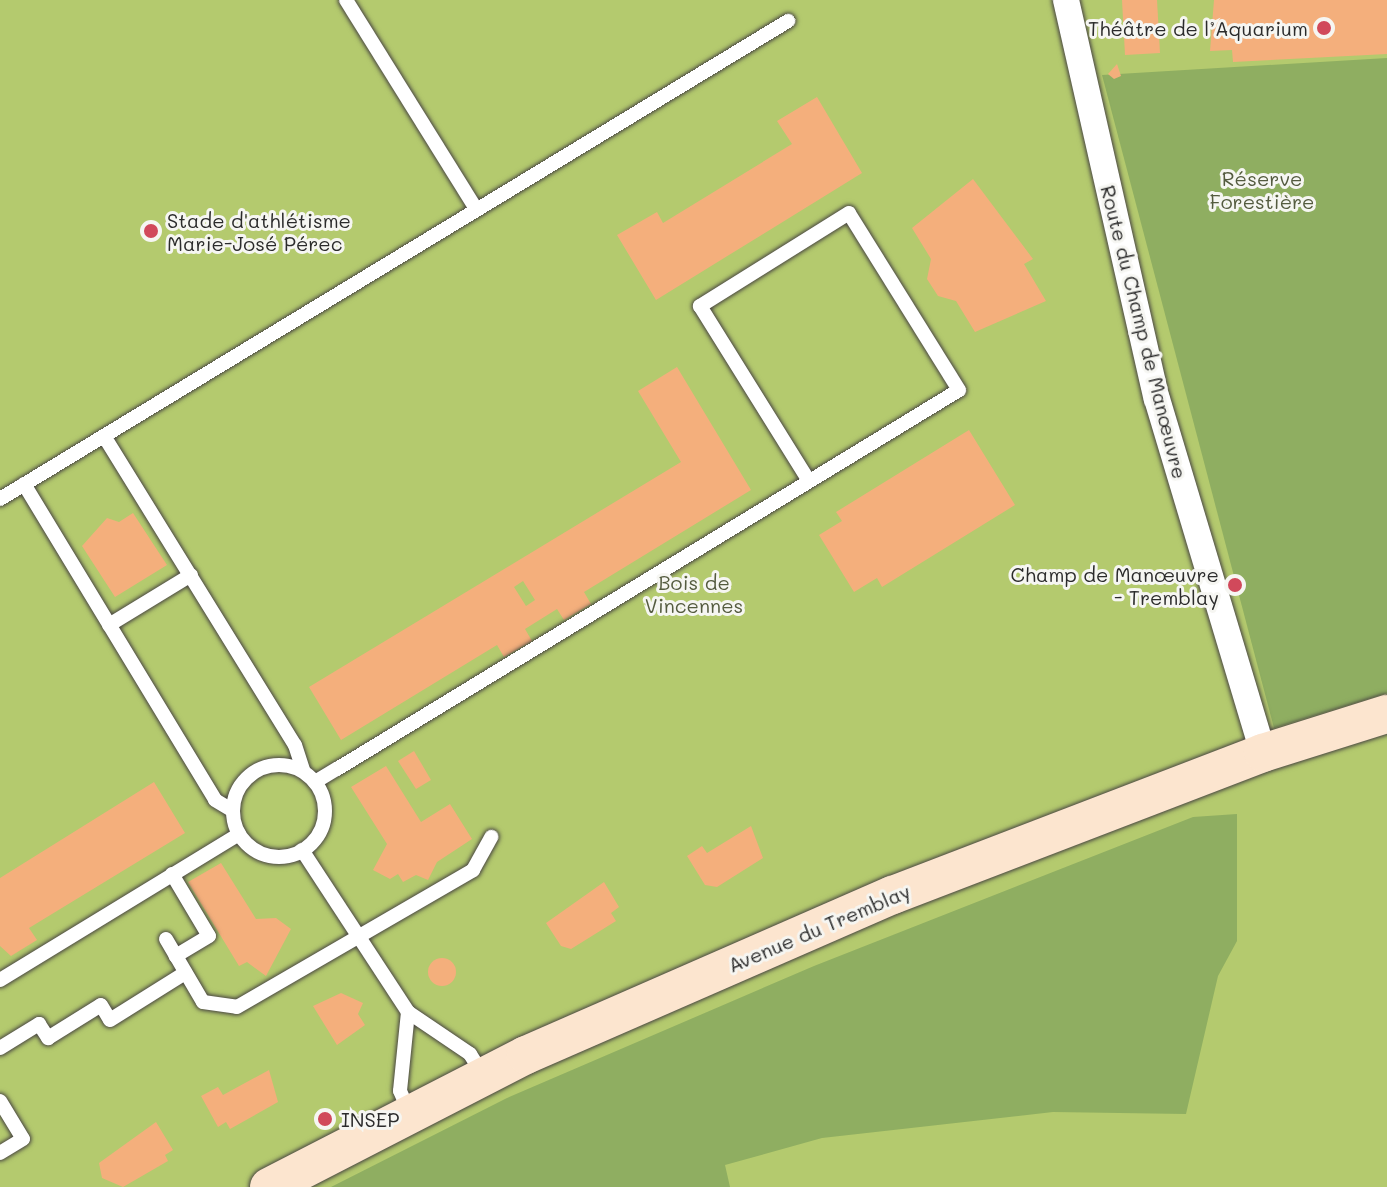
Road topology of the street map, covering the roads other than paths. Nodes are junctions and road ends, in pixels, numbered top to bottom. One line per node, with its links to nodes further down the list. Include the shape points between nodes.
1 (346, 0): 4 (lane)
2 (1066, 0): 12 (street, Route du Champ de Manœuvre, via 1157,399)
3 (788, 21): 4 (lane)
4 (474, 206): 5 (lane)
5 (104, 436): 7 (lane); 9 (lane)
6 (809, 481): 6 (lane, via 959,390 849,213 700,306); 13 (lane)
7 (24, 484): 8 (lane); 10 (lane)
8 (0, 499)
9 (191, 575): 10 (lane); 13 (lane, via 295,745)
10 (109, 625): 14 (lane, via 215,800)
11 (1387, 714): 12 (main road, Avenue du Tremblay)
12 (1263, 753): 26 (main road, Avenue du Tremblay, via 893,895)
13 (309, 777): 14 (lane, via 263,767 241,784); 17 (lane, via 325,811)
14 (233, 811): 15 (lane)
15 (239, 834): 17 (lane, via 274,857); 18 (lane)
16 (491, 837): 20 (lane, via 473,870)
17 (302, 850): 20 (lane)
18 (172, 874): 21 (lane, via 209,936); 23 (lane)
19 (166, 939): 21 (lane)
20 (360, 940): 22 (lane, via 237,1007 210,1008); 24 (lane)
21 (176, 956): 22 (lane)
22 (185, 973): 25 (lane, via 110,1020 101,1005 48,1038 39,1024)
23 (0, 980)
24 (408, 1012): 26 (lane, via 470,1054); 28 (lane, via 400,1091)
25 (0, 1048)
26 (483, 1075): 28 (main road, Avenue du Tremblay)
27 (0, 1101): 29 (lane, via 23,1139)
28 (410, 1113): 30 (main road, Avenue du Tremblay)
29 (0, 1153)
30 (269, 1187)

